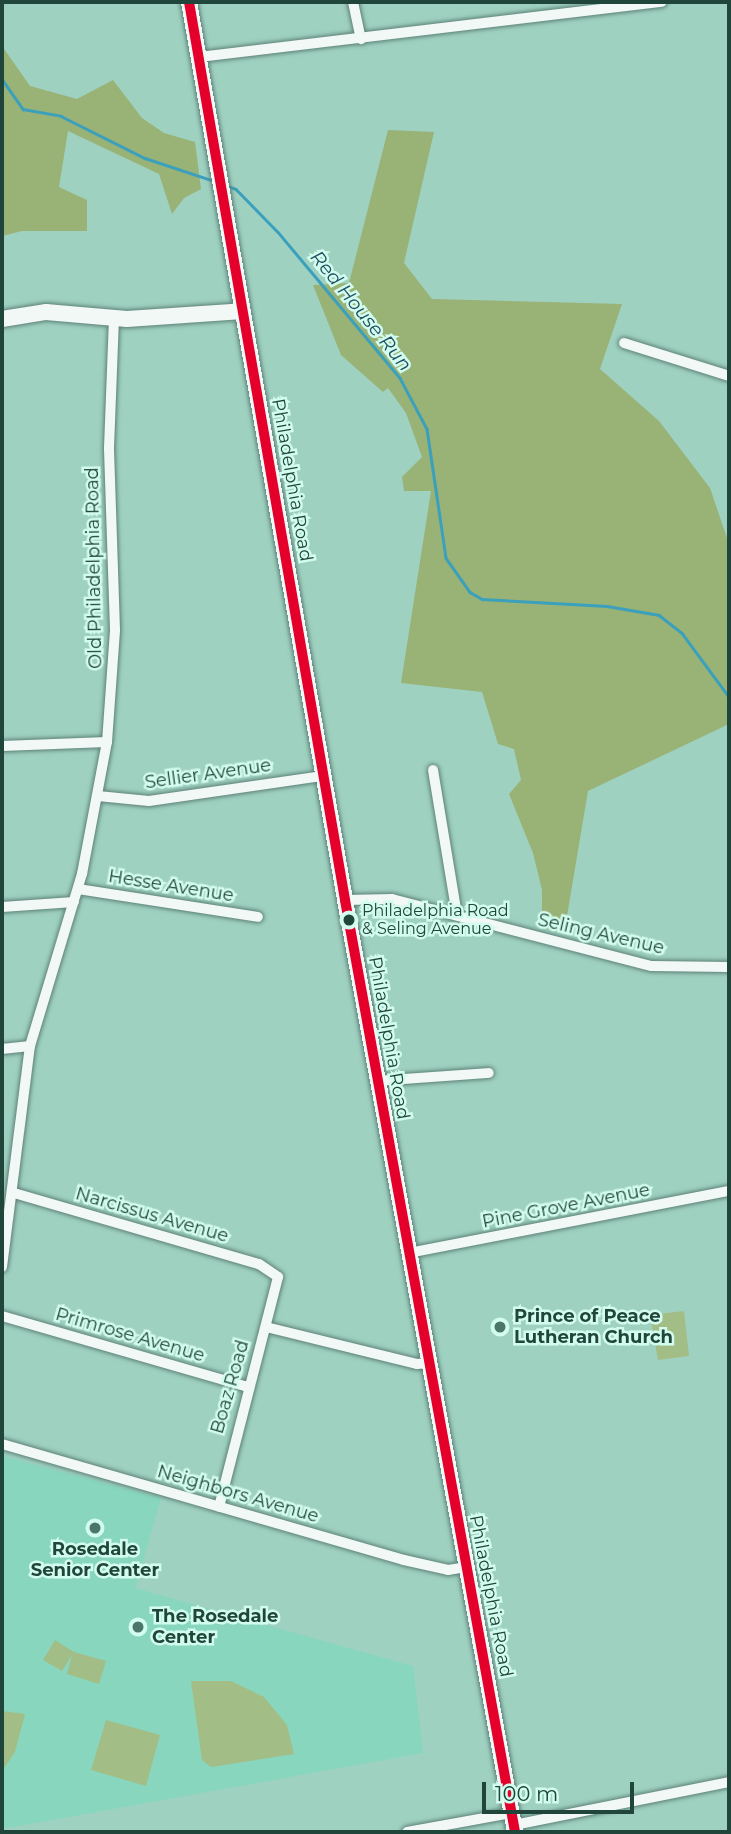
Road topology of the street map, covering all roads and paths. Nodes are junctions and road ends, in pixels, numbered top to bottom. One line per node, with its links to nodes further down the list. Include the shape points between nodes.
1 (189, 2): 5 (main road, Philadelphia Road)
2 (353, 2): 4 (street)
3 (662, 2): 4 (street)
4 (361, 39): 5 (street)
5 (199, 57): 6 (main road, Philadelphia Road)
6 (243, 310): 7 (main road); 14 (main road, Philadelphia Road)
7 (114, 318): 8 (main road, via 46,312); 11 (street, Old Philadelphia Road, via 110,448 115,630)
8 (2, 319)
9 (624, 343): 10 (street)
10 (729, 376)
11 (107, 742): 12 (street); 15 (street, Old Philadelphia Road)
12 (2, 746)
13 (433, 770): 20 (street)
14 (323, 776): 15 (street, Sellier Avenue, via 149,801); 17 (main road, Philadelphia Road)
15 (98, 796): 16 (street, Old Philadelphia Road)
16 (78, 889): 18 (street, Old Philadelphia Road); 21 (street, Hesse Avenue)
17 (345, 900): 20 (street, Seling Avenue, via 382,896); 26 (main road, Philadelphia Road)
18 (74, 902): 19 (street); 23 (street, Old Philadelphia Road)
19 (2, 907)
20 (457, 915): 22 (street, Seling Avenue, via 639,964)
21 (258, 917)
22 (729, 967)
23 (30, 1046): 24 (street); 28 (street, Old Philadelphia Road)
24 (2, 1049)
25 (489, 1073): 26 (street)
26 (377, 1081): 29 (main road, Philadelphia Road)
27 (729, 1191): 29 (street, Pine Grove Avenue)
28 (14, 1193): 30 (street, Old Philadelphia Road); 31 (street, Narcissus Avenue, via 259,1264)
29 (409, 1253): 34 (main road, Philadelphia Road)
30 (2, 1266)
31 (278, 1277): 33 (street, Boaz Road)
32 (2, 1316): 35 (street, Primrose Avenue)
33 (266, 1326): 34 (street); 35 (street, Boaz Road)
34 (428, 1363): 38 (main road, Philadelphia Road)
35 (248, 1387): 37 (street, Boaz Road)
36 (2, 1444): 37 (street, Neighbors Avenue)
37 (219, 1507): 38 (street, Neighbors Avenue, via 432,1567)
38 (466, 1567): 40 (main road, Philadelphia Road)
39 (729, 1782): 40 (street)
40 (513, 1824): 41 (street)
41 (407, 1832)

